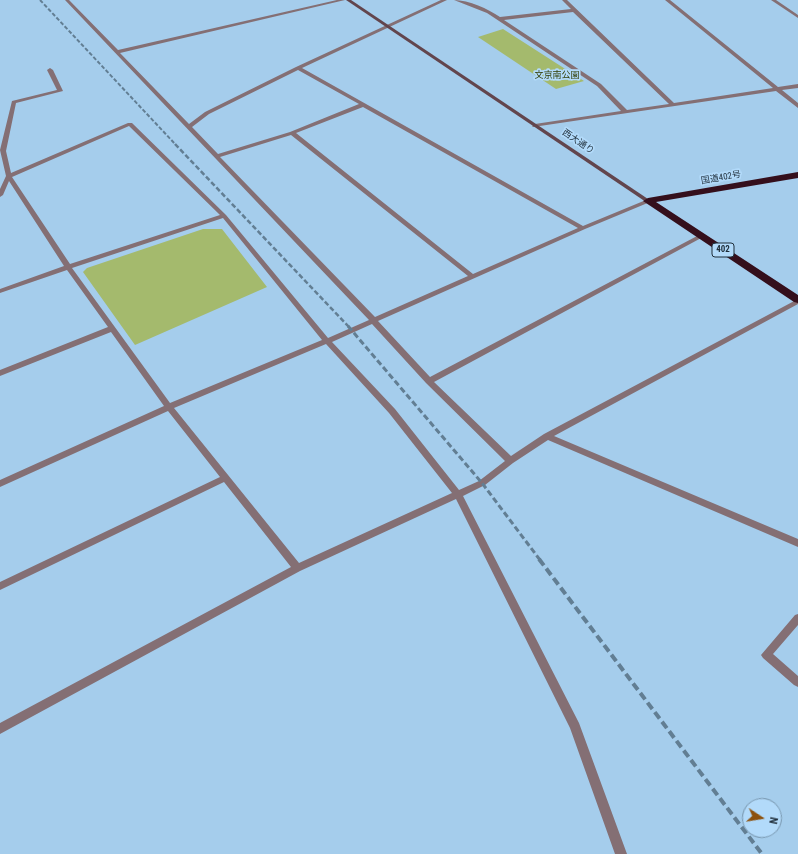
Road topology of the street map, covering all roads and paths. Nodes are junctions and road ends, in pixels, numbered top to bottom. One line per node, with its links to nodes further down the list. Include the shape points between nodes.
1 (67, 0): 13 (street)
2 (343, 0): 13 (street)
3 (348, 0): 12 (street, 西大通り)
4 (445, 0): 12 (street)
5 (456, 0): 11 (street, via 489,12)
6 (564, 0): 9 (street)
7 (667, 0): 17 (street)
8 (773, 0): 10 (street)
9 (575, 10): 11 (street); 19 (street)
10 (798, 17)
11 (498, 19): 21 (street, via 599,85)
12 (387, 26): 14 (street); 22 (street, 西大通り)
13 (116, 52): 23 (street)
14 (298, 68): 18 (street); 23 (street, via 207,113)
15 (50, 70): 25 (street, via 60,91 14,102)
16 (798, 86): 17 (street)
17 (777, 89): 19 (street); 20 (street)
18 (362, 105): 24 (street); 32 (street)
19 (674, 105): 21 (street)
20 (798, 106)
21 (625, 112): 22 (street)
22 (535, 126): 30 (street, 西大通り)
23 (189, 127): 26 (street)
24 (292, 133): 26 (street); 35 (street)
25 (2, 152): 28 (street)
26 (217, 156): 38 (street)
27 (798, 175): 30 (highway, 国道402号)
28 (9, 176): 29 (street); 31 (street, via 130,124); 34 (street)
29 (0, 195)
30 (648, 201): 32 (street); 33 (highway, 西大通り / 402)
31 (224, 216): 34 (street); 40 (street)
32 (583, 228): 35 (street)
33 (701, 236): 37 (highway, 西大通り / 402); 42 (street)
34 (68, 267): 36 (street); 39 (street)
35 (473, 277): 38 (street)
36 (0, 291)
37 (798, 300): 44 (street)
38 (374, 321): 40 (street); 42 (street)
39 (113, 328): 41 (street); 43 (street)
40 (327, 341): 43 (street); 48 (street, via 392,411)
41 (0, 373)
42 (428, 381): 45 (street)
43 (169, 407): 46 (street); 47 (street)
44 (547, 436): 45 (street); 49 (street)
45 (510, 461): 48 (street, via 482,483)
46 (225, 478): 50 (street); 51 (street)
47 (0, 484)
48 (458, 495): 50 (street); 55 (street, via 575,727)
49 (798, 543)
50 (297, 568): 54 (street)
51 (0, 586)
52 (798, 618): 53 (street, via 766,655)
53 (798, 682)
54 (0, 729)
55 (621, 854)

